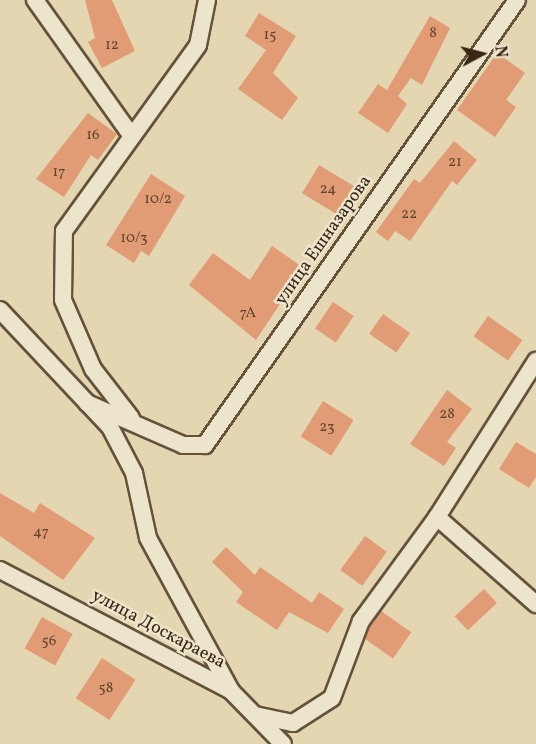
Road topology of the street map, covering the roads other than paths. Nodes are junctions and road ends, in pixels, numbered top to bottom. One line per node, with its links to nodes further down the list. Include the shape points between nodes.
1 (35, 0): 4 (street)
2 (207, 0): 4 (street, улица Ешназарова, via 198,45)
3 (517, 0): 8 (street, улица Ешназарова, via 206,445 183,446)
4 (131, 135): 8 (street, улица Ешназарова, via 64,231 63,300 93,369)
5 (0, 310): 7 (street)
6 (536, 361): 9 (street)
7 (87, 403): 8 (street, улица Ешназарова); 12 (street, via 110,428 134,473 148,538)
8 (137, 423)
9 (437, 517): 11 (street); 13 (street, via 360,621 332,698 293,723)
10 (0, 570): 12 (street, улица Доскараева)
11 (536, 604)
12 (231, 691): 13 (street, улица Доскараева)
13 (255, 715): 14 (street, улица Доскараева)
14 (283, 744)

